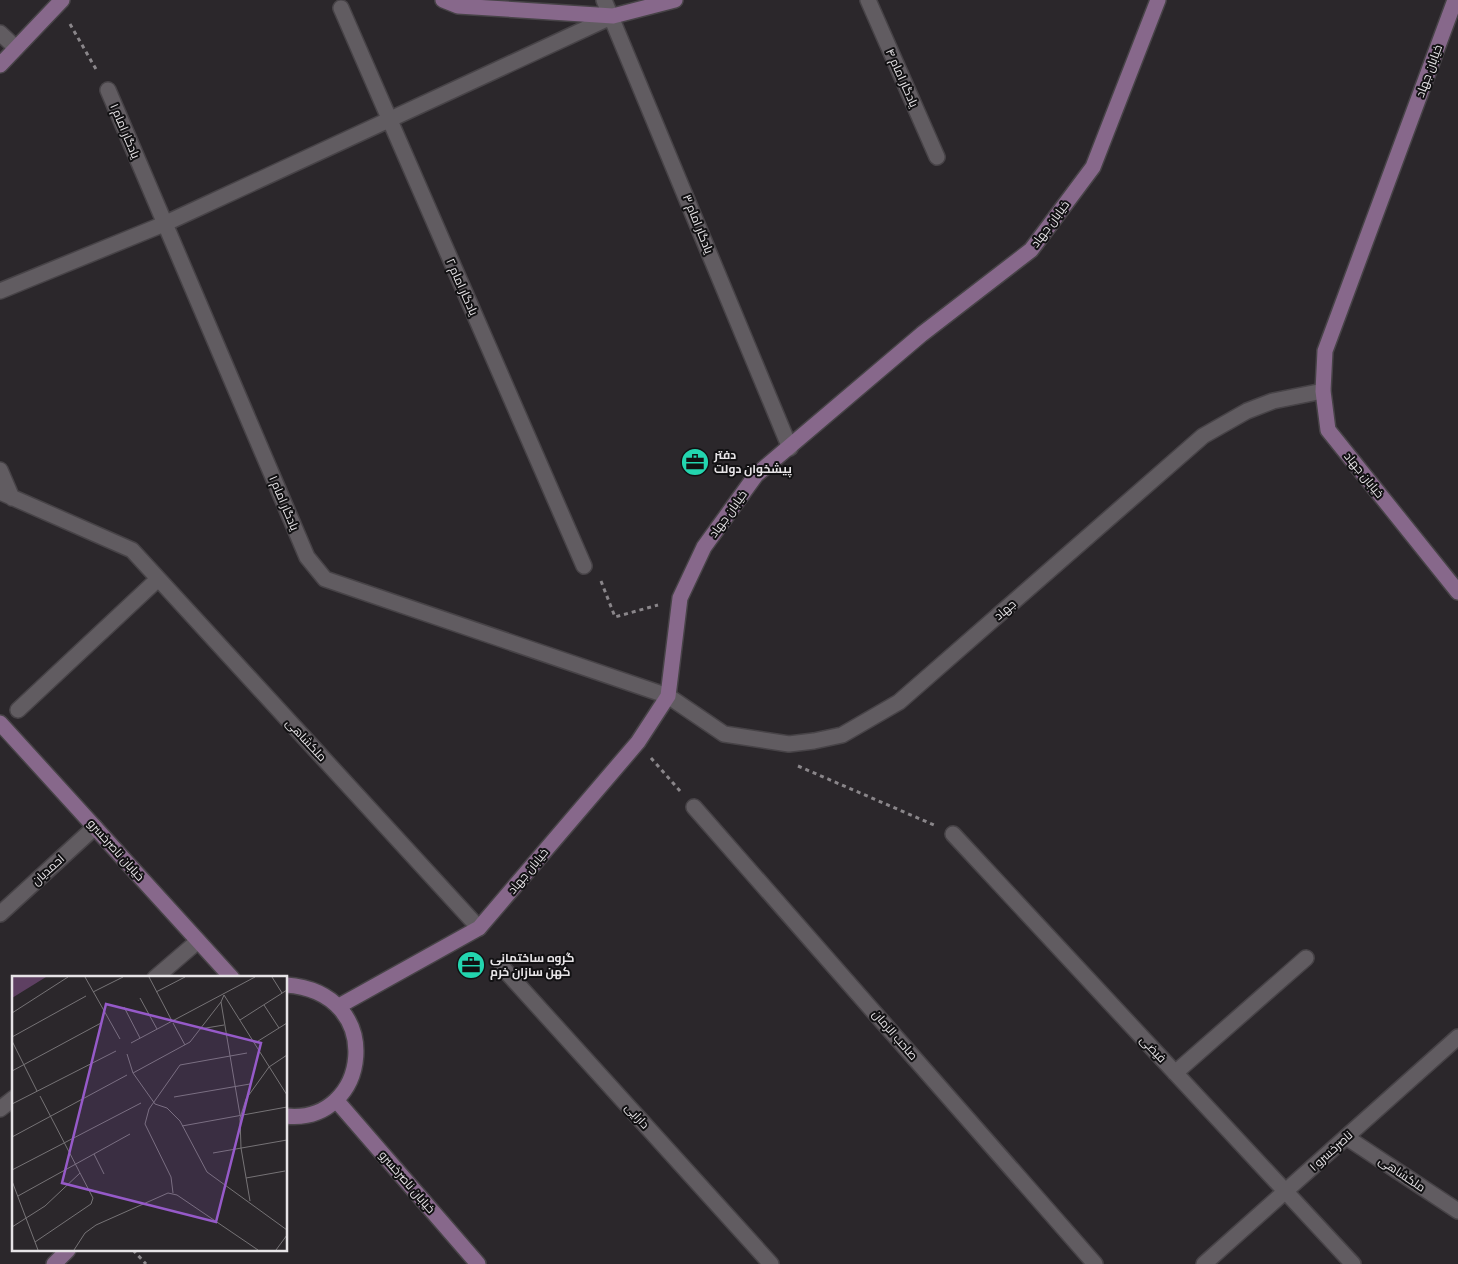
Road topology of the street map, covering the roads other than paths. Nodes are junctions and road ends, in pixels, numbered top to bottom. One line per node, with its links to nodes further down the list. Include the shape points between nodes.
1 (443, 0): 9 (main road, via 458,6)
2 (604, 0): 9 (street, یادگار امام ۳)
3 (675, 0): 9 (main road)
4 (868, 0): 15 (street, یادگار امام ۴)
5 (1158, 0): 19 (main road, خیابان جهاد, via 1093,167 1031,250 922,334)
6 (1455, 0): 18 (main road, خیابان جهاد, via 1326,351)
7 (60, 2): 11 (main road)
8 (341, 8): 14 (street, یادگار امام ۲)
9 (612, 16): 14 (street); 19 (street, یادگار امام ۳)
10 (0, 33): 11 (street)
11 (16, 48): 12 (main road)
12 (0, 65)
13 (108, 90): 16 (street, یادگار امام ۱)
14 (389, 120): 16 (street); 22 (street, یادگار امام ۲)
15 (936, 156)
16 (164, 224): 17 (street); 25 (street, یادگار امام ۱, via 307,557 325,579)
17 (0, 291)
18 (1323, 391): 24 (main road, خیابان جهاد, via 1328,430); 25 (street, جهاد, via 1273,401 1247,411 1203,436 899,702 842,735 789,744 724,734)
19 (790, 448): 25 (main road, خیابان جهاد, via 756,476 704,547 680,598)
20 (0, 470): 21 (street)
21 (6, 495): 23 (street, ملکشاهی, via 132,550)
22 (584, 566)
23 (158, 579): 26 (street); 32 (street, ملکشاهی)
24 (1458, 592)
25 (668, 696): 32 (main road, خیابان جهاد, via 638,742)
26 (18, 710)
27 (1, 727): 29 (main road, خیابان ناصرخسرو)
28 (694, 807): 53 (street, صاحب الزمان)
29 (95, 827): 31 (street, احمدیان); 33 (main road, خیابان ناصرخسرو)
30 (953, 834): 41 (street, فیضی)
31 (0, 914)
32 (479, 928): 39 (main road, خیابان جهاد)
33 (198, 941): 36 (street); 37 (main road, خیابان ناصرخسرو)
34 (1306, 958): 41 (street)
35 (503, 968): 52 (street, دارایی)
36 (157, 976)
37 (230, 976)
38 (288, 985): 39 (main road, via 306,987)
39 (339, 1006): 43 (main road, via 354,1036 356,1064 349,1084)
40 (1458, 1037): 46 (street, ناصرخسرو ۱)
41 (1175, 1073): 47 (street, فیضی)
42 (12, 1100): 44 (street)
43 (336, 1100): 45 (main road, via 317,1112); 51 (main road, خیابان ناصرخسرو)
44 (0, 1109)
45 (288, 1116)
46 (1346, 1137): 47 (street, ناصرخسرو ۱); 48 (street, ملکشاهی)
47 (1286, 1191): 54 (street, ناصرخسرو ۱); 55 (street, فیضی)
48 (1458, 1211)
49 (66, 1252): 50 (main road)
50 (54, 1264)
51 (478, 1264)
52 (771, 1264)
53 (1095, 1264)
54 (1204, 1264)
55 (1353, 1264)

